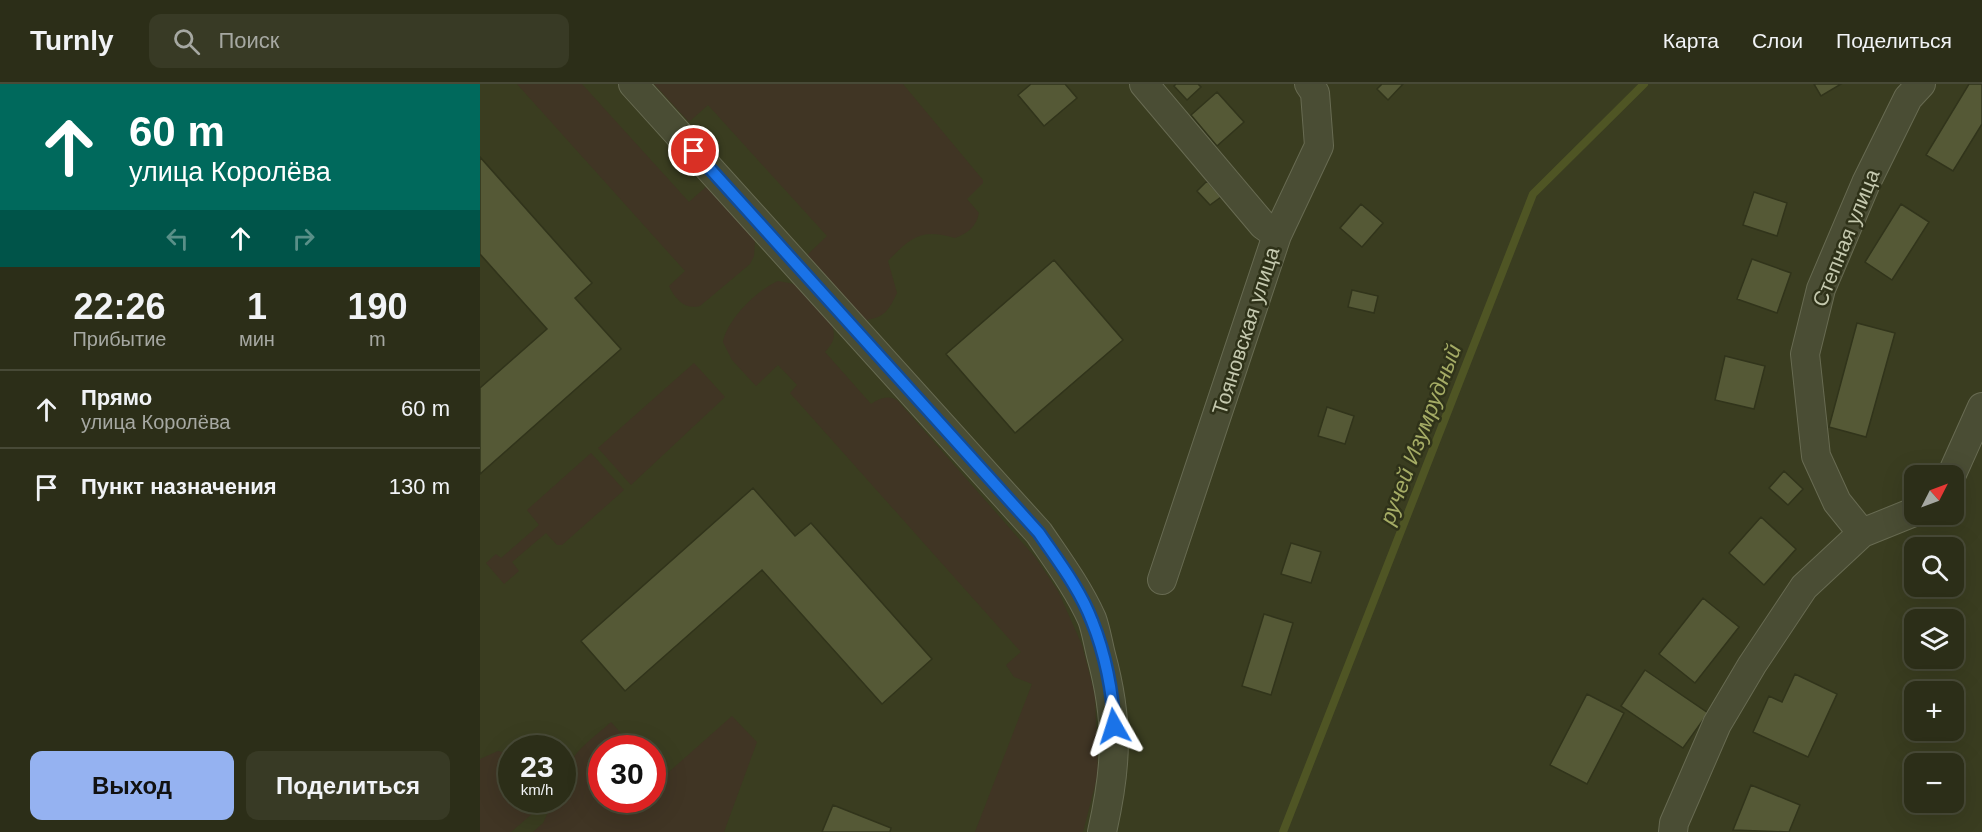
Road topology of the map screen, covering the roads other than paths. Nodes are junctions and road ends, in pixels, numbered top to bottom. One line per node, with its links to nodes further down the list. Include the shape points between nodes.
1 (633, 84): 11 (street, via 1039,533 1070,578 1092,621 1114,708 1112,788)
2 (1144, 84): 5 (street, via 1263,225)
3 (1309, 84): 5 (street, Тояновская улица, via 1315,93 1319,146)
4 (1921, 84): 9 (street, Степная улица, via 1908,98 1866,183 1821,289 1805,354 1816,456 1837,502)
5 (1277, 235): 10 (street, Тояновская улица)
6 (1982, 407): 7 (street)
7 (1956, 465)
8 (1904, 516): 9 (street)
9 (1862, 533): 12 (street, via 1804,587 1752,665 1717,724)
10 (1162, 580)
11 (1102, 832)
12 (1673, 832)

